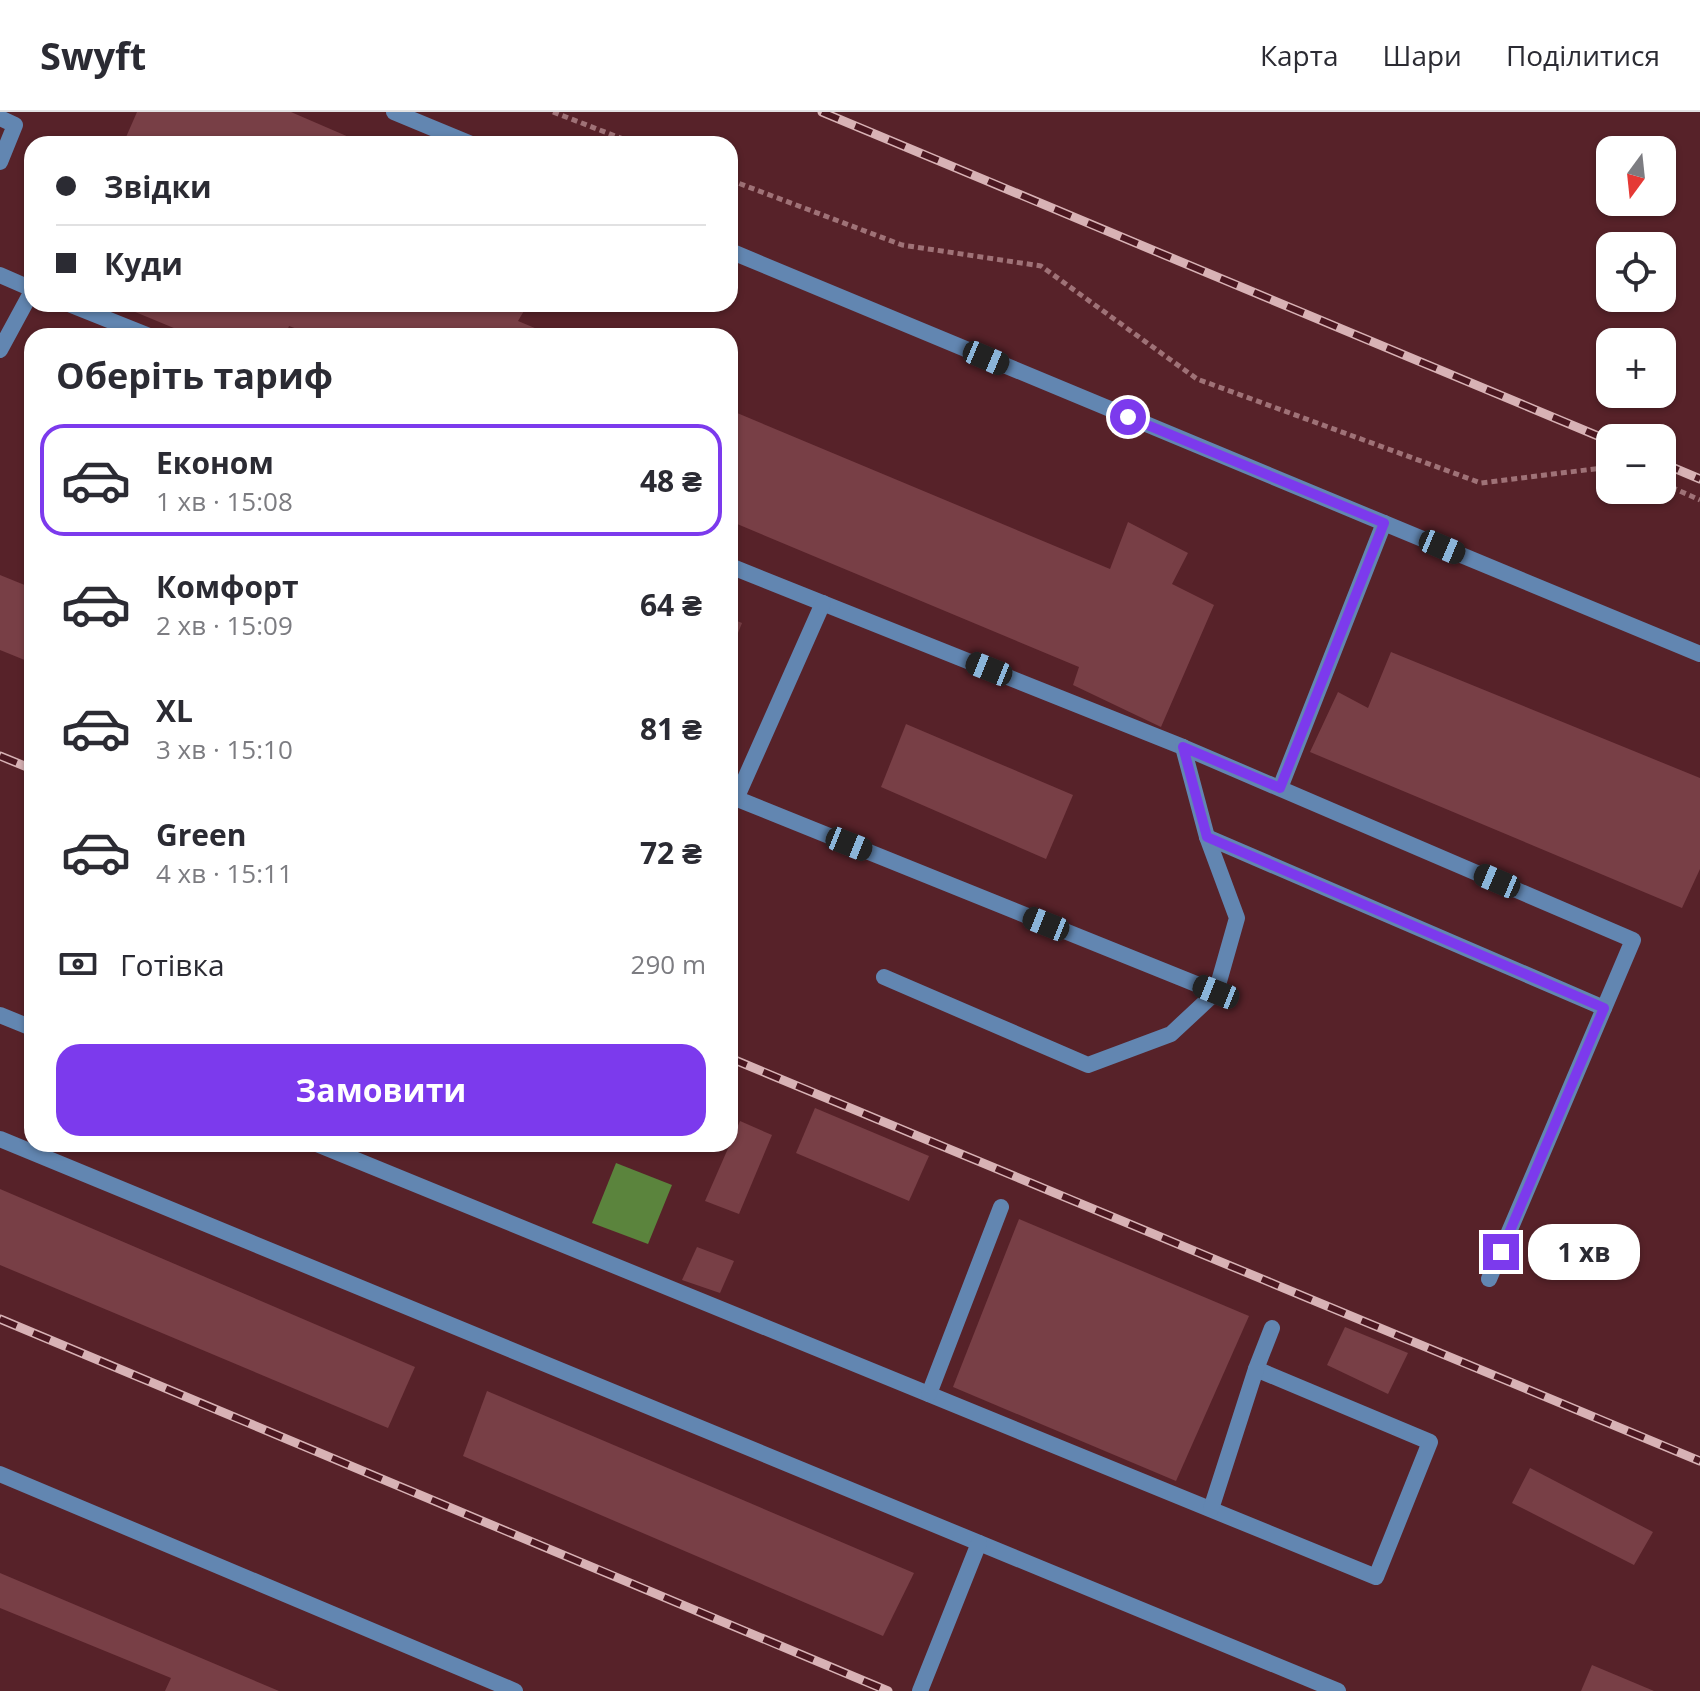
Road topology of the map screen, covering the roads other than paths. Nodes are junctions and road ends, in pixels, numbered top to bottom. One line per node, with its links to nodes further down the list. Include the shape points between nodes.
1 (394, 112): 3 (lane)
2 (12, 118): 4 (lane)
3 (452, 136)
4 (0, 162)
5 (738, 254): 12 (lane)
6 (0, 275): 7 (lane)
7 (24, 286)
8 (24, 305): 11 (lane)
9 (89, 312): 10 (lane)
10 (129, 328)
11 (0, 350)
12 (1384, 523): 15 (lane); 18 (lane)
13 (738, 569): 14 (lane)
14 (823, 603): 16 (lane); 17 (lane)
15 (1700, 654)
16 (1183, 747): 18 (lane); 20 (lane)
17 (738, 786)
18 (1280, 788): 23 (lane, via 1633,940)
19 (738, 799): 22 (lane)
20 (1207, 837): 22 (lane, via 1237,918); 23 (lane)
21 (884, 977): 22 (lane, via 1088,1065 1171,1034)
22 (1216, 992)
23 (1604, 1008): 31 (lane)
24 (0, 1015): 25 (lane)
25 (24, 1025)
26 (0, 1139): 27 (lane)
27 (24, 1149)
28 (32, 1152): 37 (lane)
29 (337, 1152): 34 (lane)
30 (1001, 1207): 34 (lane)
31 (1489, 1279)
32 (1272, 1328): 33 (lane)
33 (1256, 1369): 36 (lane); 36 (lane, via 1430,1442 1376,1577)
34 (929, 1394): 36 (lane)
35 (0, 1474): 38 (lane)
36 (1211, 1509)
37 (979, 1543): 39 (lane); 40 (lane)
38 (515, 1691)
39 (920, 1691)
40 (1338, 1691)

